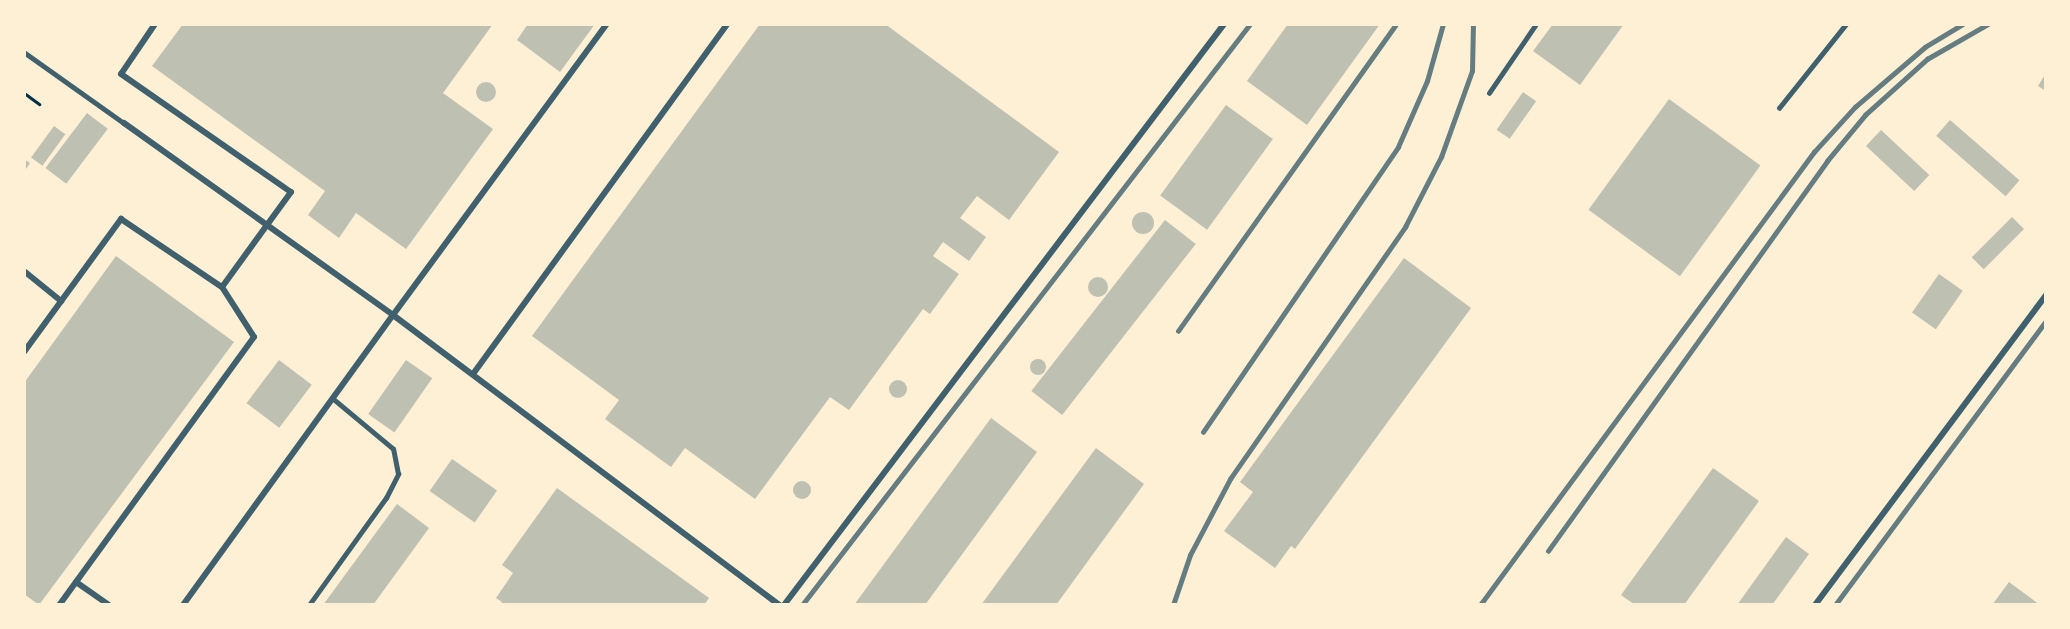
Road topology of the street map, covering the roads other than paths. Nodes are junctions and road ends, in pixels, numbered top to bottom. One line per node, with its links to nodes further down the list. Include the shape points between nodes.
1 (155, 24): 11 (street, via 121,74 291,192)
2 (607, 24): 16 (street)
3 (727, 24): 18 (street)
4 (1224, 24): 26 (street)
5 (1536, 24): 8 (lane)
6 (1846, 24): 9 (lane)
7 (24, 52): 10 (lane)
8 (1489, 93)
9 (1779, 108)
10 (124, 123): 11 (street)
11 (266, 224): 13 (street); 16 (street)
12 (24, 272): 15 (street)
13 (222, 287): 15 (street, via 121,219); 20 (street, via 254,337)
14 (2046, 295): 27 (street)
15 (61, 301): 17 (street)
16 (393, 315): 18 (street); 19 (street)
17 (24, 352)
18 (473, 374): 25 (street)
19 (333, 399): 23 (street); 24 (lane, via 393,449 398,474 386,498)
20 (76, 582): 21 (street); 22 (street)
21 (59, 605)
22 (109, 605)
23 (183, 605)
24 (309, 605)
25 (779, 605)
26 (784, 605)
27 (1815, 605)

